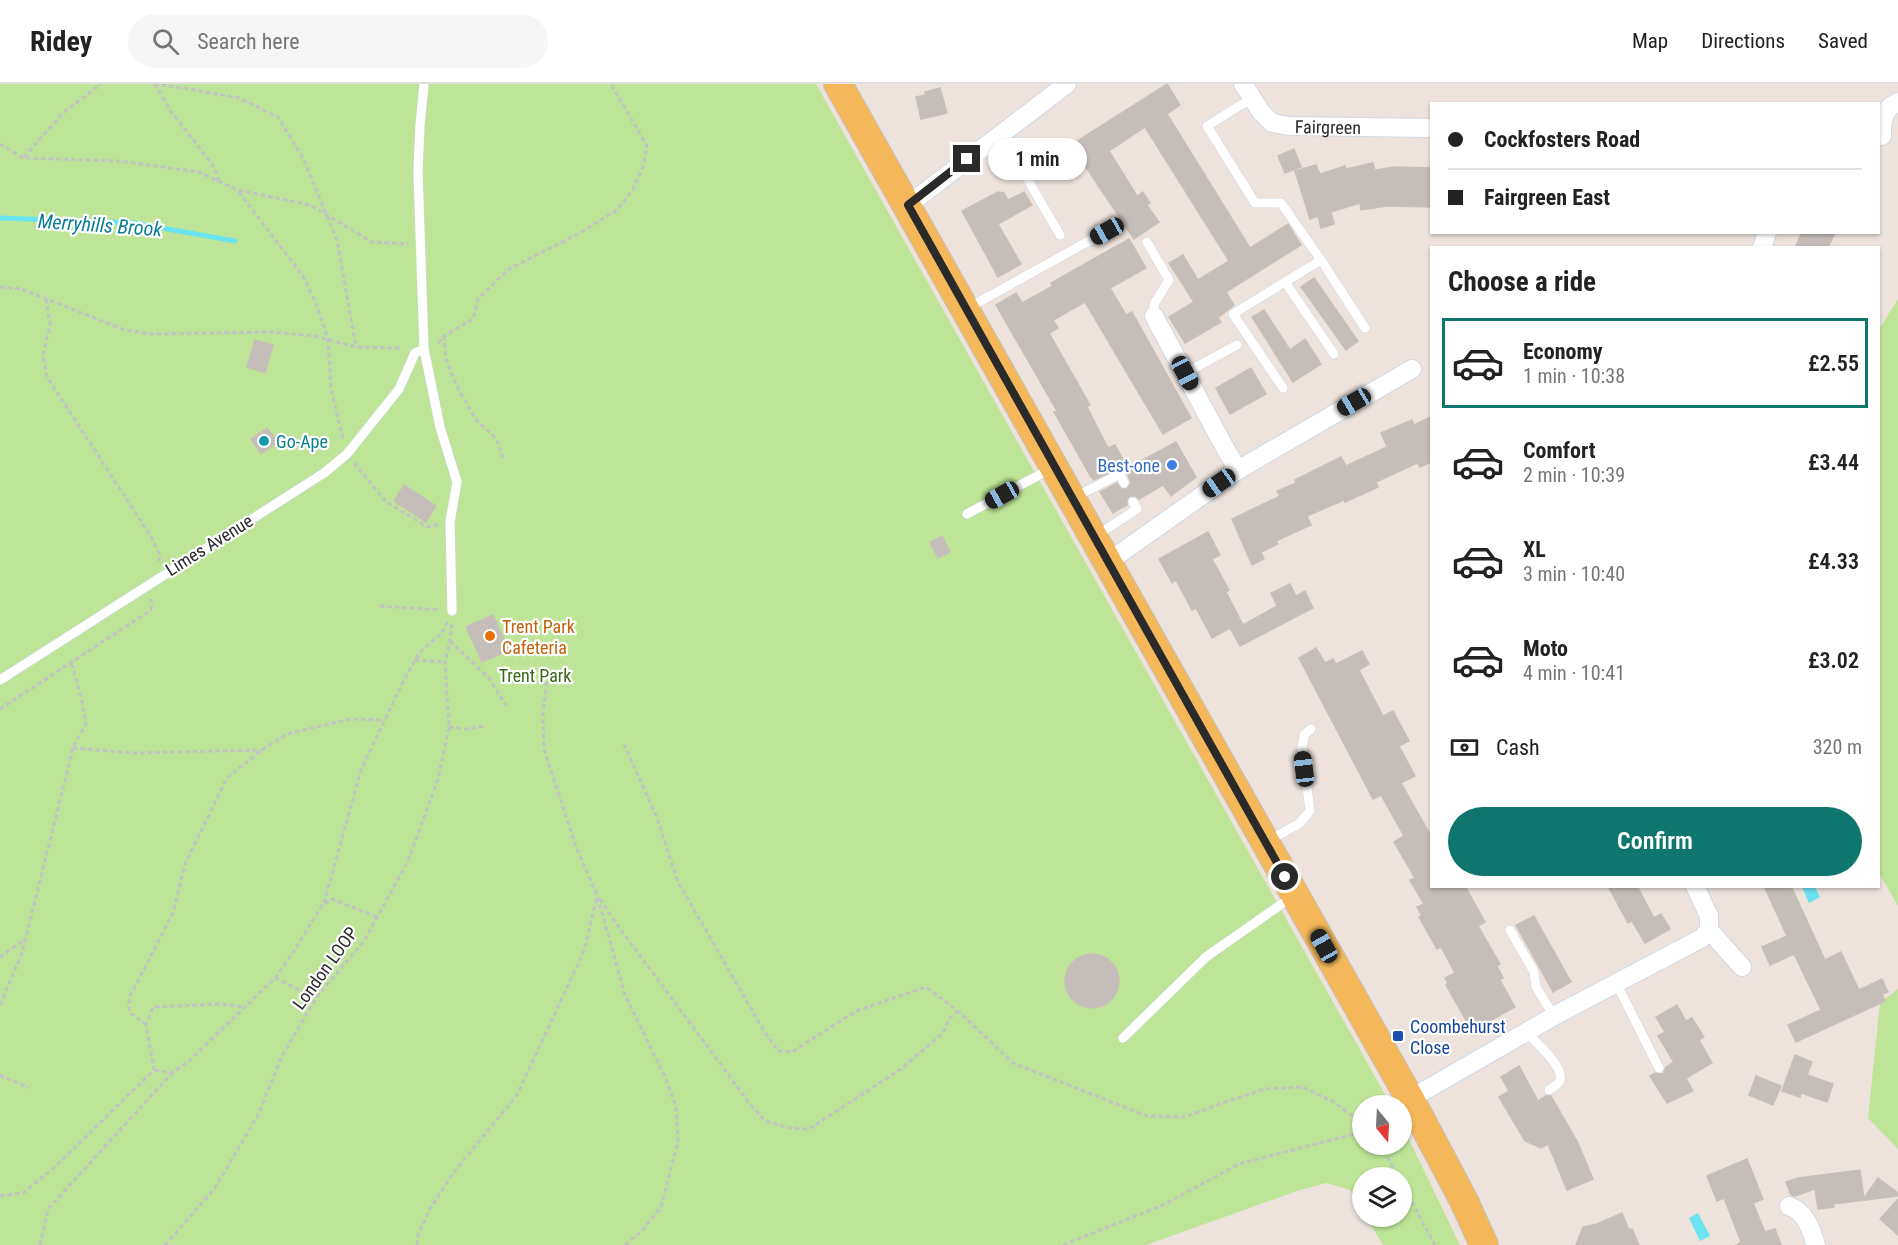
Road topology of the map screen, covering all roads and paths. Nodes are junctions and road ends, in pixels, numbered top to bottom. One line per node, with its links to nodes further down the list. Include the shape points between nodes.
1 (100, 84): 13 (path, via 63,113)
2 (155, 84): 14 (path, via 170,110 214,166); 17 (path, via 238,98 278,117 303,158)
3 (424, 84): 21 (lane, via 418,172)
4 (612, 84): 29 (path, via 646,146 643,167 632,192 617,210 509,269 478,299 473,319)
5 (838, 84): 16 (main road)
6 (1066, 84): 10 (street)
7 (1248, 91): 9 (street, Fairgreen, via 1272,123); 22 (lane, via 1207,126 1255,203 1281,204)
8 (1898, 102): 11 (street, via 1882,121)
9 (1430, 128)
10 (1001, 134): 16 (street); 19 (lane)
11 (1886, 137)
12 (0, 144): 13 (path)
13 (23, 158): 14 (path, via 120,161 199,172)
14 (219, 182): 15 (path)
15 (238, 190): 17 (path, via 310,205); 30 (path, via 303,276)
16 (908, 205): 26 (main road)
17 (328, 216): 21 (path, via 372,242); 32 (path, via 337,240)
18 (1107, 231): 26 (lane)
19 (1060, 235)
20 (1147, 242): 27 (lane, via 1169,280 1154,304)
21 (421, 245): 34 (lane)
22 (1322, 260): 23 (lane); 28 (lane)
23 (1285, 282): 35 (lane); 38 (lane, via 1233,314)
24 (0, 287): 25 (path)
25 (46, 298): 30 (path, via 141,333 272,332); 50 (path, via 50,325 44,355 47,377 150,535 160,555 159,571)
26 (966, 309): 41 (main road)
27 (1154, 316): 37 (street)
28 (1365, 328)
29 (444, 336): 34 (path); 40 (path, via 446,359 458,389 477,421 496,438)
30 (328, 339): 32 (path); 39 (path, via 331,389)
31 (1237, 345): 37 (lane)
32 (356, 347): 33 (path)
33 (406, 348)
34 (425, 353): 39 (lane, Limes Avenue, via 415,353 399,389); 47 (lane, via 440,427 457,482)
35 (1334, 354)
36 (1412, 369): 42 (street)
37 (1185, 373): 42 (street)
38 (1283, 388)
39 (347, 454): 47 (path, via 386,502 399,511 428,527); 50 (lane, Limes Avenue, via 324,473)
40 (503, 458)
41 (1055, 467): 44 (main road); 46 (lane)
42 (1238, 470): 49 (street)
43 (1124, 483): 44 (lane, via 1120,474)
44 (1073, 498): 48 (main road)
45 (1133, 502): 48 (lane, via 1137,509)
46 (967, 514)
47 (450, 522): 53 (lane)
48 (1094, 537): 49 (main road)
49 (1108, 562): 69 (main road)
50 (150, 583): 59 (lane, Limes Avenue)
51 (380, 606): 53 (path)
52 (152, 610): 56 (path)
53 (452, 611): 54 (path, London LOOP); 55 (path, via 442,633)
54 (450, 641): 57 (path, London LOOP); 60 (path, via 489,678)
55 (415, 660): 57 (path); 62 (path)
56 (71, 662): 61 (path); 67 (path, via 86,723)
57 (445, 662): 64 (path, London LOOP)
58 (548, 667): 71 (path, via 544,749 576,847)
59 (0, 680)
60 (507, 707)
61 (0, 709)
62 (384, 720): 68 (path, via 350,719 287,734); 73 (path, via 361,770)
63 (485, 726): 64 (path)
64 (448, 727): 74 (path, London LOOP, via 438,779 408,861)
65 (1311, 729): 69 (lane, via 1304,735 1302,748 1310,811 1300,823)
66 (624, 744): 85 (path, via 657,818 678,882 778,1051 792,1052 856,1011 926,987)
67 (73, 748): 68 (path, via 134,753); 77 (path)
68 (262, 750): 87 (path, via 227,778 185,864 173,913 129,998 129,1012)
69 (1265, 842): 72 (main road)
70 (1696, 888): 76 (street, via 1709,916)
71 (597, 895): 85 (path, via 765,1121 809,1129 901,1069 943,1033 949,1018); 106 (path, via 584,951 517,1095 454,1172 431,1207); 107 (path, via 625,995 676,1107 678,1141 661,1207)
72 (1295, 895): 89 (lane, via 1206,957); 96 (main road)
73 (324, 903): 74 (path, via 332,899); 80 (path)
74 (377, 917): 82 (path, London LOOP, via 364,941)
75 (1510, 930): 86 (lane)
76 (1709, 930): 79 (street); 81 (street, via 1702,938)
77 (25, 939): 78 (path); 83 (path)
78 (0, 957)
79 (1742, 967)
80 (275, 978): 82 (path); 84 (path)
81 (1616, 983): 86 (street); 90 (lane)
82 (316, 998): 105 (path, London LOOP, via 282,1056 258,1115 215,1188)
83 (0, 1005)
84 (244, 1007): 87 (path, via 153,1007); 92 (path)
85 (958, 1011): 99 (path, via 1013,1063 1147,1116 1185,1117 1264,1089 1302,1087)
86 (1554, 1016): 88 (street)
87 (146, 1025): 91 (path)
88 (1526, 1032): 95 (lane, via 1559,1070 1561,1079); 97 (street)
89 (1123, 1038)
90 (1659, 1068)
91 (154, 1070): 92 (path); 101 (path, via 56,1166 23,1193)
92 (172, 1073): 104 (path, via 48,1209)
93 (0, 1075): 94 (path)
94 (28, 1088)
95 (1549, 1090)
96 (1408, 1095)
97 (1412, 1098)
98 (1412, 1103): 110 (main road)
99 (1352, 1116)
100 (1352, 1135): 108 (path, via 1239,1164 1163,1205)
101 (0, 1196)
102 (1412, 1202): 109 (path)
103 (1789, 1206): 111 (street, via 1803,1214)
104 (40, 1245)
105 (165, 1245)
106 (417, 1245)
107 (625, 1245)
108 (1063, 1245)
109 (1435, 1245)
110 (1484, 1245)
111 (1816, 1245)

